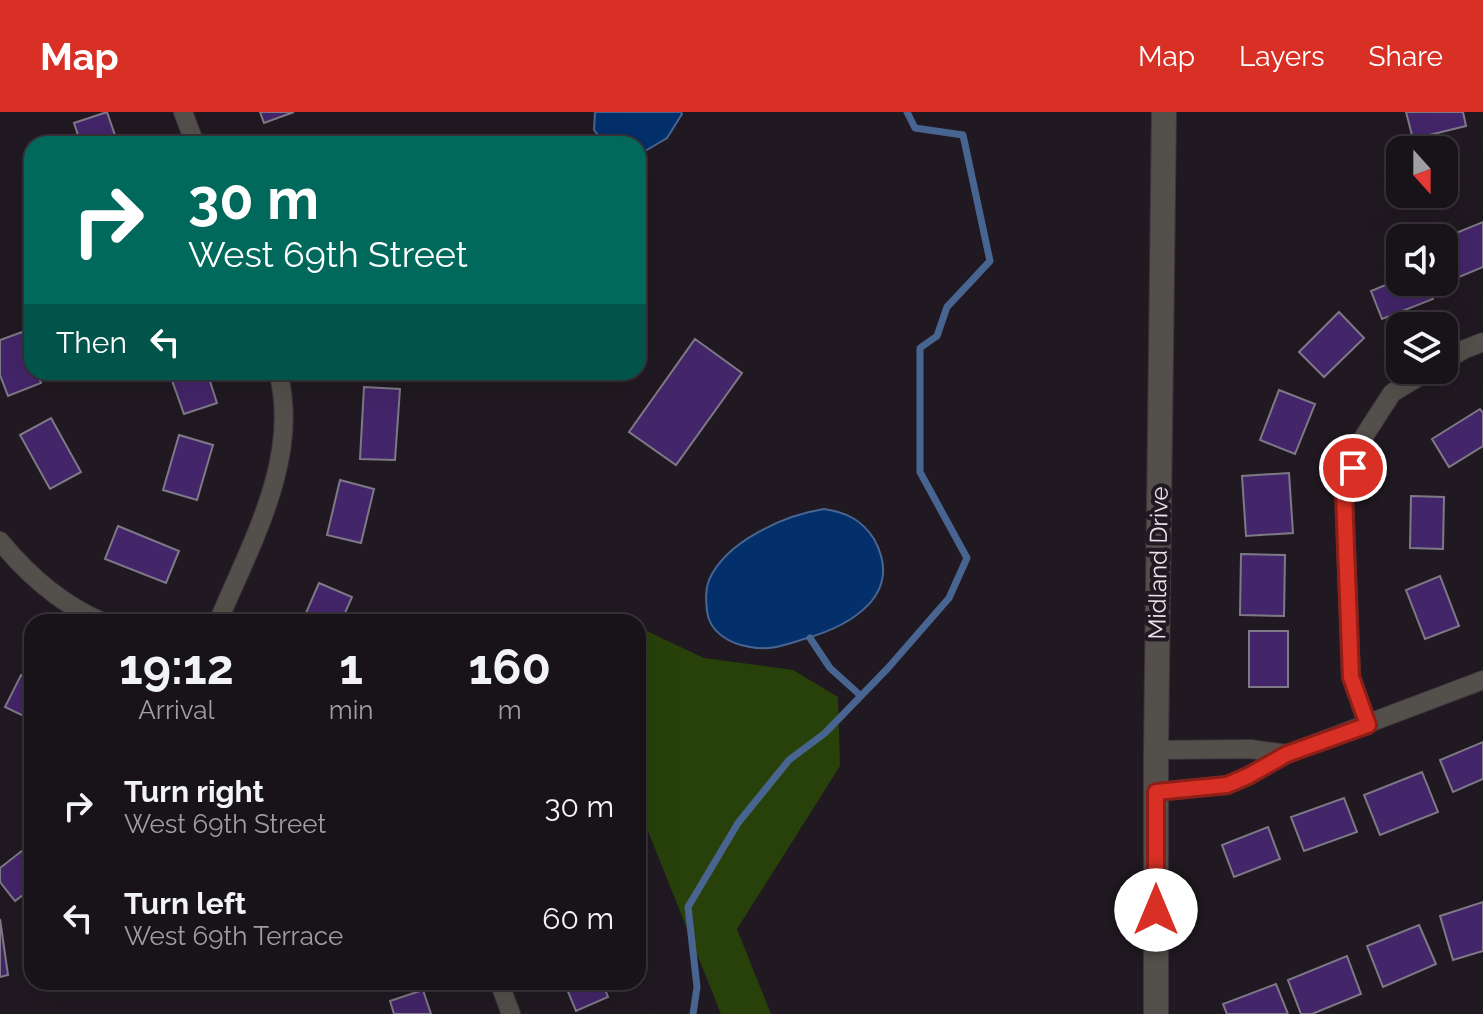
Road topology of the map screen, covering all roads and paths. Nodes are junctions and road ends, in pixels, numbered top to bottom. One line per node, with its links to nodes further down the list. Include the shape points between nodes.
1 (183, 112): 3 (street)
2 (1164, 112): 13 (street, Midland Drive)
3 (192, 136)
4 (1483, 342): 5 (street)
5 (1458, 353)
6 (279, 380): 10 (street, via 284,417 279,461)
7 (1407, 384): 12 (street, via 1392,393 1361,441 1344,494 1351,677)
8 (0, 541): 9 (street, via 53,593)
9 (89, 614)
10 (221, 614)
11 (1483, 680): 12 (street)
12 (1368, 725): 14 (street)
13 (1156, 750): 14 (street); 15 (street, Midland Drive)
14 (1287, 754): 15 (street, via 1227,785)
15 (1156, 792): 18 (street, Midland Drive)
16 (502, 990): 17 (street)
17 (511, 1014)
18 (1156, 1014)

